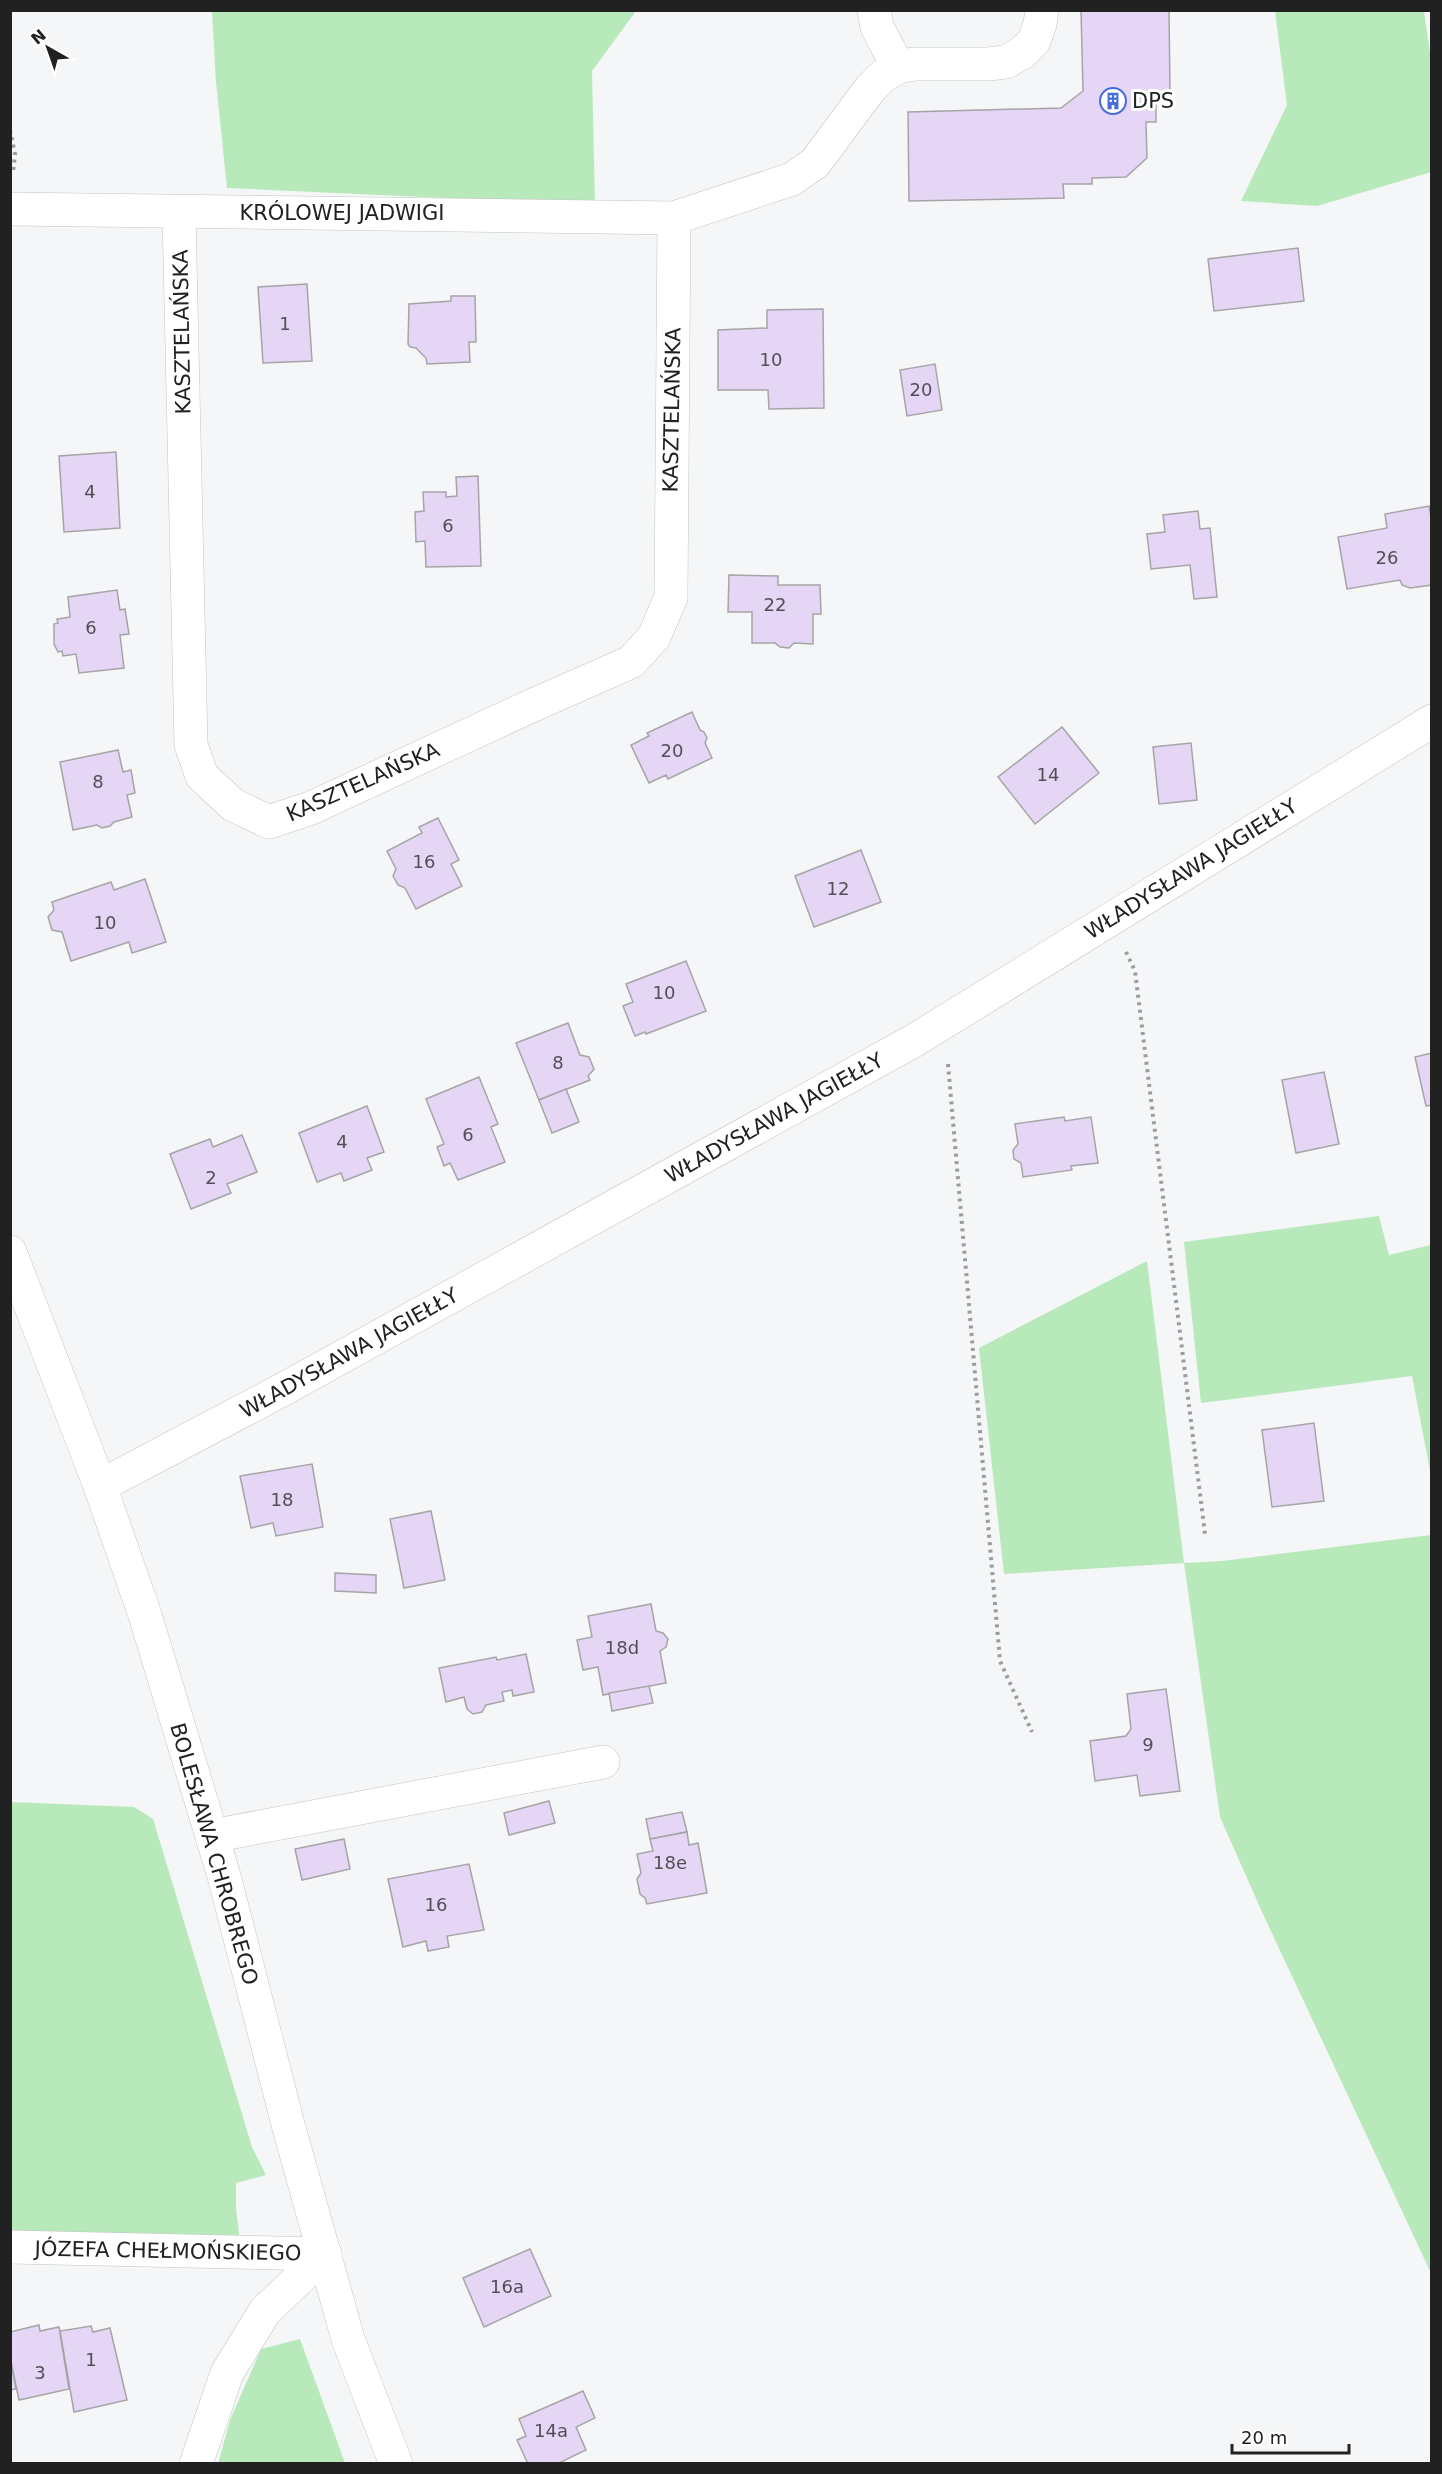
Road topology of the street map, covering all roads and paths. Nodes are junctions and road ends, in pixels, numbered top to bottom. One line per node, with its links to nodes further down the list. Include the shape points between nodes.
1 (874, 10): 3 (street, via 877,27)
2 (1042, 10): 3 (street, via 1034,41 1006,62 914,64)
3 (898, 68): 8 (street, KRÓLOWEJ JADWIGI, via 870,89 815,163 792,179)
4 (10, 130): 5 (path, via 15,154)
5 (13, 174)
6 (10, 208): 7 (street, KRÓLOWEJ JADWIGI)
7 (179, 213): 8 (street, KRÓLOWEJ JADWIGI, via 394,212); 8 (street, KASZTELAŃSKA, via 191,745 202,776 233,806 269,822 311,808 631,662 654,637 671,597)
8 (674, 218)
9 (1431, 721): 10 (street, WŁADYSŁAWA JAGIEŁŁY)
10 (1110, 919): 11 (street, WŁADYSŁAWA JAGIEŁŁY); 14 (path, via 1135,971)
11 (944, 1021): 13 (street, WŁADYSŁAWA JAGIEŁŁY, via 282,1390); 15 (path, via 1000,1661)
12 (10, 1252): 13 (street, BOLESŁAWA CHROBREGO)
13 (100, 1486): 17 (street, BOLESŁAWA CHROBREGO, via 145,1615)
14 (1205, 1534)
15 (1032, 1732)
16 (603, 1762): 17 (street)
17 (212, 1836): 19 (street, BOLESŁAWA CHROBREGO)
18 (10, 2247): 19 (street, JÓZEFA CHEŁMOŃSKIEGO)
19 (325, 2254): 20 (street, via 260,2319 227,2373); 21 (street, BOLESŁAWA CHROBREGO, via 348,2339)
20 (196, 2463)
21 (396, 2463)

